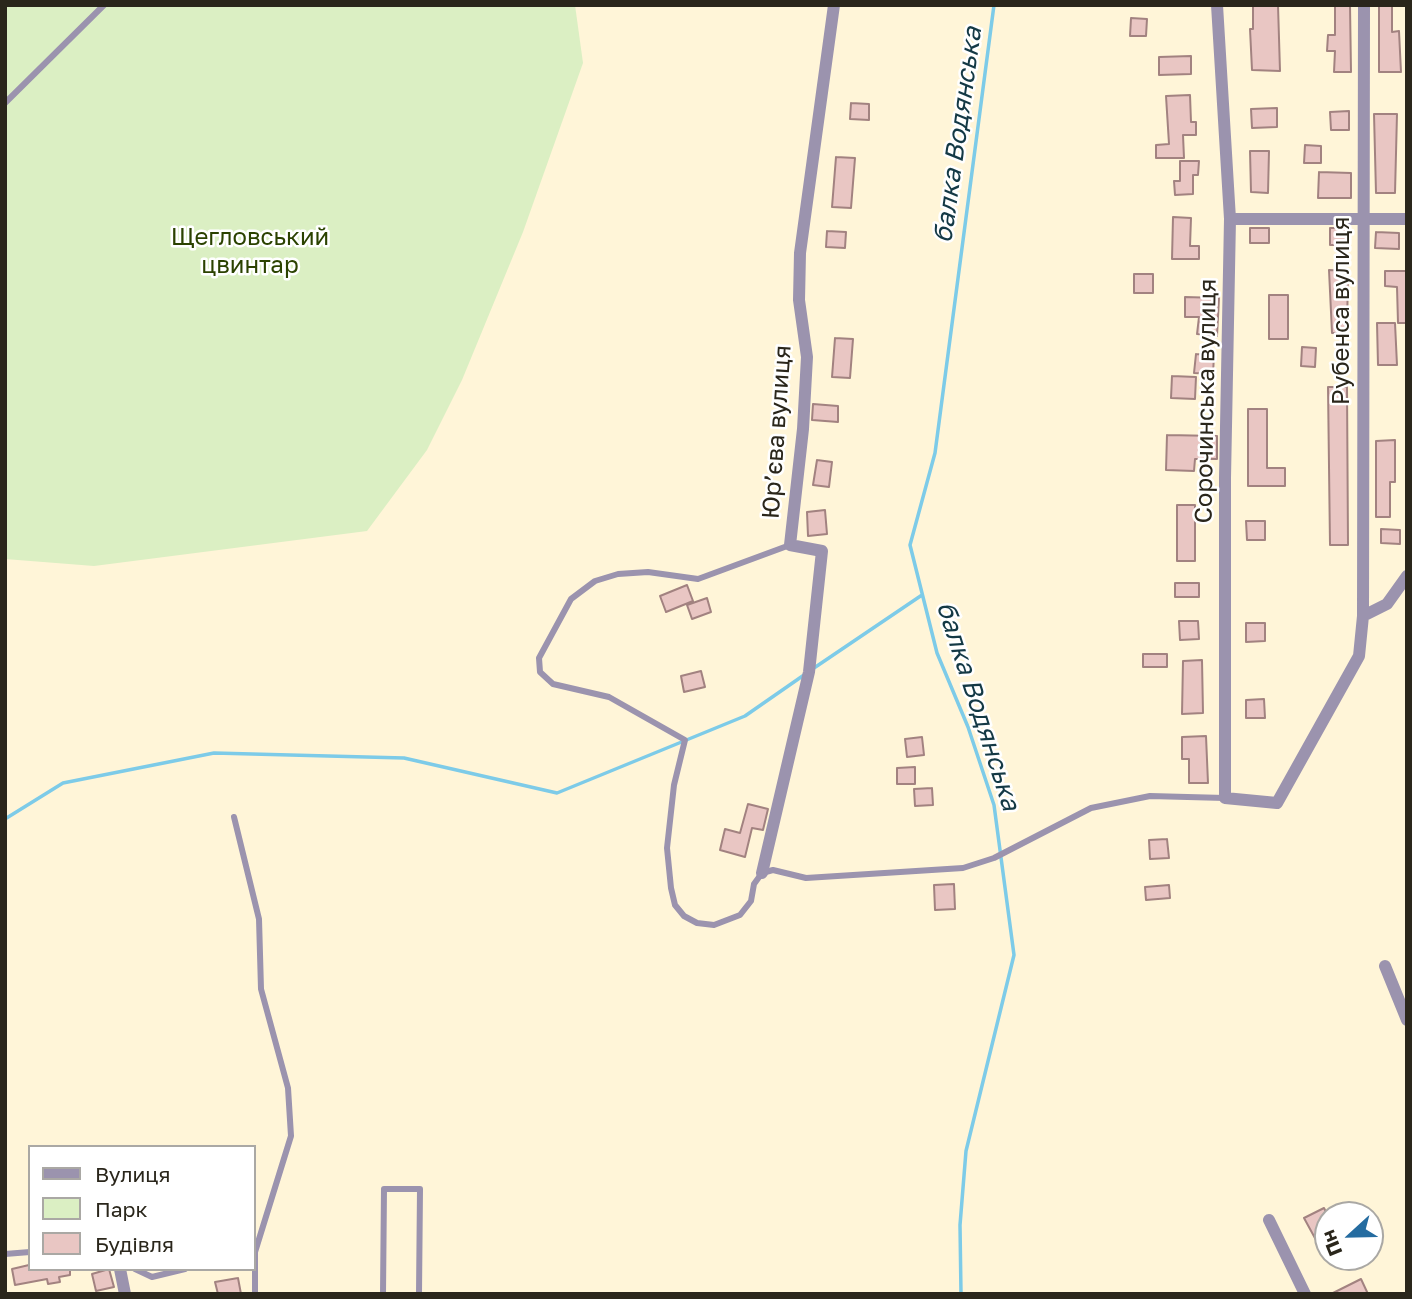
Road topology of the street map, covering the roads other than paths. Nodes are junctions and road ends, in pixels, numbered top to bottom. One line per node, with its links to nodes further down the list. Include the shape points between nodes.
1 (104, 5): 5 (lane)
2 (834, 5): 9 (street, Юр’єва вулиця, via 800,253 799,300 807,357)
3 (1217, 5): 6 (street, Сорочинська вулиця)
4 (1364, 5): 7 (street, Рубенса вулиця)
5 (5, 103)
6 (1230, 219): 7 (street); 12 (street, Сорочинська вулиця)
7 (1362, 219): 8 (street); 11 (street, Рубенса вулиця)
8 (1407, 219)
9 (790, 545): 14 (street, Юр’єва вулиця, via 822,551 808,672); 14 (lane, via 698,579 648,572 595,581 571,599 560,615 538,664 553,684 609,697 685,740 667,848 671,888 684,916 714,925 740,915)
10 (1407, 576): 11 (street, via 1387,604)
11 (1363, 616): 12 (street, Рубенса вулиця, via 1359,656 1278,803)
12 (1225, 797): 14 (lane, via 1150,796 1091,808 994,858 963,868 806,878 773,870)
13 (234, 817): 18 (lane, via 259,919 261,989 288,1088 291,1136)
14 (762, 873)
15 (1385, 966): 16 (street)
16 (1407, 1020)
17 (1269, 1220): 29 (street)
18 (256, 1246)
19 (28, 1252): 20 (lane)
20 (5, 1254)
21 (120, 1271): 25 (street)
22 (139, 1271): 23 (lane, via 152,1277)
23 (177, 1271)
24 (255, 1271): 26 (lane)
25 (125, 1294)
26 (256, 1294)
27 (383, 1294): 28 (lane, via 384,1189 421,1189)
28 (419, 1294)
29 (1305, 1294)

